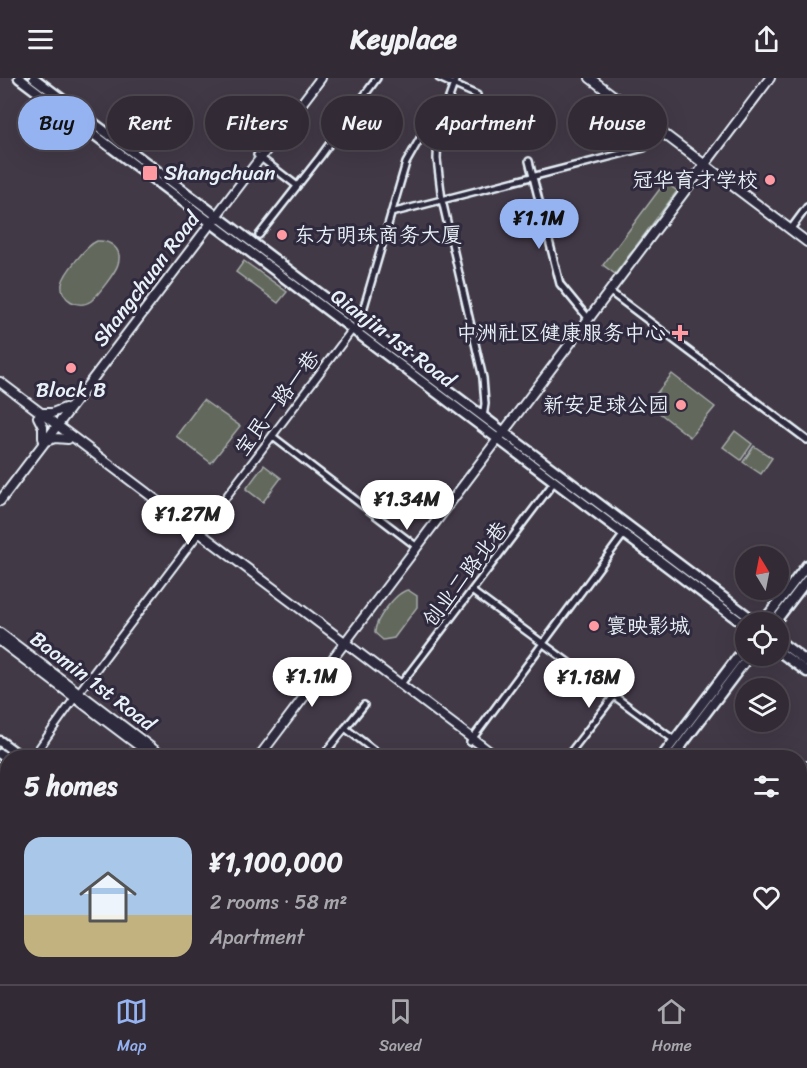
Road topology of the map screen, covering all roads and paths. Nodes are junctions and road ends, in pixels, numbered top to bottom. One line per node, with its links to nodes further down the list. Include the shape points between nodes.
1 (19, 78): 14 (main road, Qianjin 1st Road)
2 (34, 78): 30 (main road, Qianjin 1st Road)
3 (315, 78): 22 (main road, Shangchuan Road)
4 (321, 78): 22 (main road, Shangchuan Road)
5 (377, 78): 26 (street)
6 (439, 78): 12 (street)
7 (456, 78): 12 (street)
8 (590, 78): 16 (main road)
9 (598, 78): 24 (main road)
10 (765, 78): 24 (main road)
11 (770, 78): 24 (main road)
12 (454, 85): 13 (street); 15 (street)
13 (477, 95)
14 (43, 96)
15 (450, 96)
16 (613, 96)
17 (95, 135): 30 (main road, Qianjin 1st Road)
18 (667, 135): 24 (main road)
19 (415, 147): 29 (street, via 406,163)
20 (438, 150): 27 (street)
21 (636, 150): 25 (street)
22 (259, 156): 26 (street); 30 (main road, Shangchuan Road)
23 (529, 161): 25 (street)
24 (704, 162): 31 (main road); 35 (main road); 36 (main road)
25 (533, 177): 27 (street); 36 (street, via 560,284)
26 (296, 185): 32 (street)
27 (442, 200): 29 (street); 42 (street, via 483,378)
28 (807, 207): 31 (street)
29 (391, 213): 37 (street)
30 (212, 218): 37 (main road, Qianjin 1st Road); 40 (main road, Shangchuan Road)
31 (791, 228): 33 (main road); 34 (main road)
32 (259, 235)
33 (807, 236)
34 (807, 243)
35 (609, 291): 36 (main road); 48 (street)
36 (586, 317): 44 (main road)
37 (356, 327): 42 (main road, Qianjin 1st Road); 44 (main road, Qianjin 1st Road); 45 (street, 宝民一路一巷)
38 (0, 382): 41 (main road)
39 (0, 388): 41 (main road)
40 (67, 410): 41 (main road); 43 (main road, Shangchuan Road); 46 (main road)
41 (39, 415): 43 (main road); 47 (main road)
42 (483, 417): 44 (main road, Qianjin 1st Road)
43 (54, 426): 46 (main road); 47 (main road, Shangchuan Road)
44 (498, 435): 49 (main road, Qianjin 1st Road); 54 (main road)
45 (272, 436): 53 (street, 宝民一路一巷); 54 (street)
46 (71, 438): 47 (main road); 53 (main road)
47 (44, 440): 50 (main road, Shangchuan Road); 51 (main road, Shangchuan Road)
48 (807, 440)
49 (551, 476): 52 (main road, Qianjin 1st Road); 57 (street, 创业二路北巷); 58 (main road, Qianjin 1st Road)
50 (0, 494)
51 (0, 501)
52 (624, 534): 61 (main road, Qianjin 1st Road); 65 (street)
53 (198, 535): 64 (main road); 73 (street, 宝民一路一巷)
54 (415, 545): 64 (main road)
55 (807, 565): 59 (main road)
56 (807, 580): 60 (main road)
57 (473, 592): 65 (street); 72 (street, 创业二路北巷)
58 (742, 612)
59 (771, 612)
60 (783, 612)
61 (735, 618)
62 (0, 633): 73 (main road, Baomin 1st Road)
63 (0, 641): 73 (main road, Baomin 1st Road)
64 (342, 643): 72 (main road); 79 (main road); 84 (main road); 85 (main road)
65 (544, 643): 74 (street); 79 (street)
66 (789, 648): 69 (main road)
67 (789, 659): 71 (main road)
68 (735, 660): 77 (main road)
69 (807, 662)
70 (741, 666): 92 (main road)
71 (807, 672)
72 (401, 684): 79 (main road)
73 (77, 695): 81 (street, 宝民一路一巷); 82 (main road, Baomin 1st Road); 83 (main road, Baomin 1st Road)
74 (614, 696): 77 (street); 90 (street)
75 (364, 705): 76 (street)
76 (345, 728): 86 (street); 87 (street)
77 (674, 740): 91 (main road)
78 (0, 741): 80 (main road)
79 (472, 741): 88 (main road); 89 (main road)
80 (13, 750)
81 (36, 750)
82 (145, 750)
83 (154, 750)
84 (259, 750)
85 (264, 750)
86 (327, 750)
87 (374, 750)
88 (482, 750)
89 (486, 750)
90 (572, 750)
91 (667, 750)
92 (678, 750)

